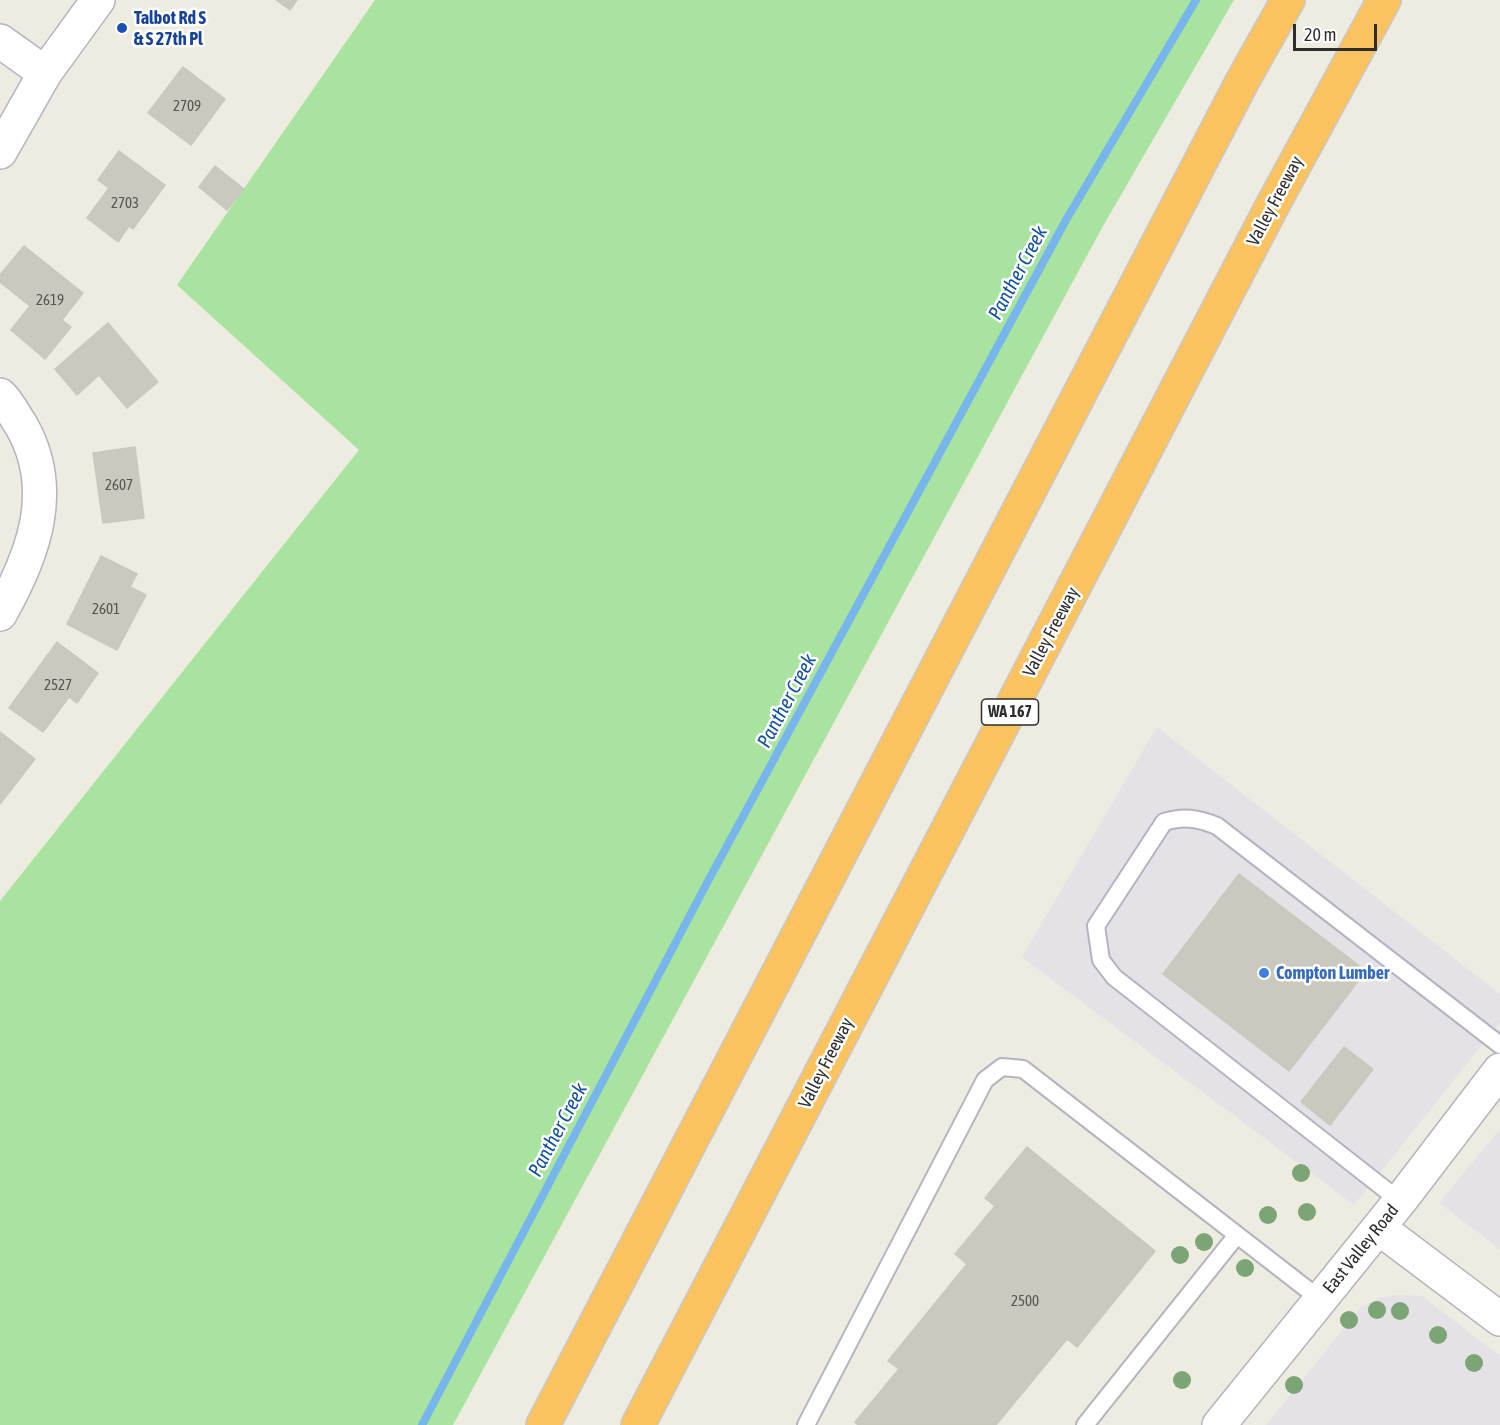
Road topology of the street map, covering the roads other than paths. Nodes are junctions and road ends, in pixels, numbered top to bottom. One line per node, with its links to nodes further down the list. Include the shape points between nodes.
1 (98, 0): 5 (street)
2 (1288, 0): 16 (highway)
3 (1384, 0): 17 (highway, Valley Freeway / WA 167, via 1270,210)
4 (0, 41): 5 (street)
5 (45, 73): 6 (street)
6 (0, 152)
7 (0, 395): 8 (street, via 32,445 41,492 36,532 19,580)
8 (0, 614)
9 (1500, 1045): 11 (lane, via 1217,826 1197,818 1180,817 1164,822 1096,926 1101,960 1114,977)
10 (1500, 1070): 11 (street, East Valley Road)
11 (1400, 1201): 12 (street, East Valley Road)
12 (1379, 1228): 14 (street, East Valley Road); 15 (street)
13 (1237, 1235): 14 (lane); 18 (lane, via 1023,1069 1002,1067 985,1080); 19 (lane)
14 (1320, 1300): 20 (street, East Valley Road)
15 (1500, 1319)
16 (543, 1425)
17 (638, 1425)
18 (806, 1425)
19 (1085, 1425)
20 (1219, 1425)

